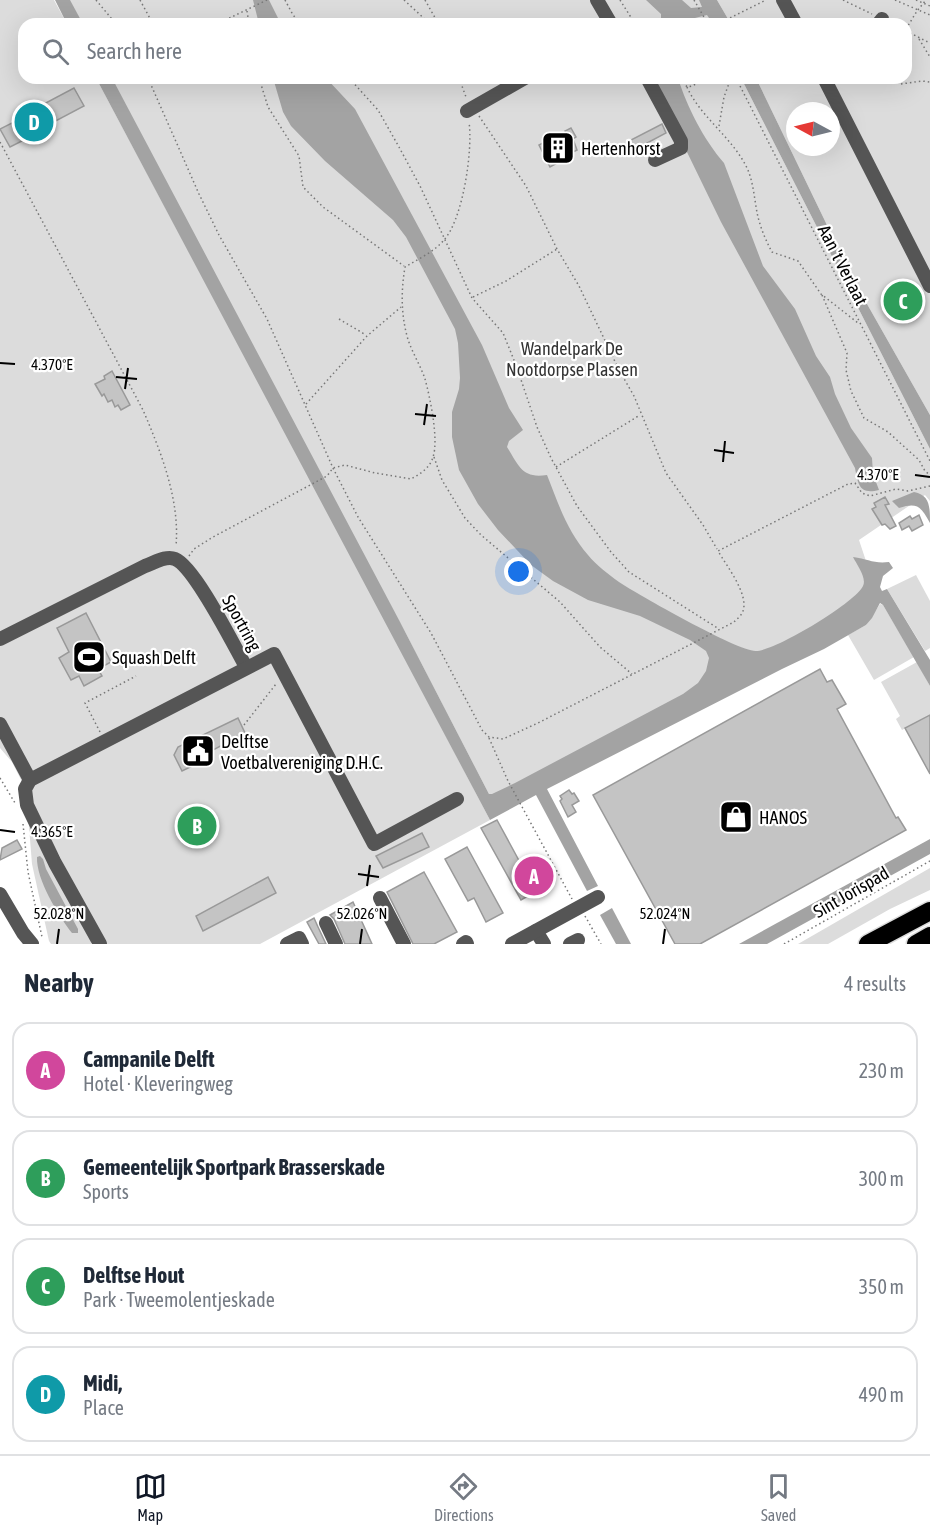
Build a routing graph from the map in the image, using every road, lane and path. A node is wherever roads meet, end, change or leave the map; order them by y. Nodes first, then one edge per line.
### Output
1 (96, 0) edge
2 (140, 0) edge
3 (267, 0) edge
4 (285, 0) edge
5 (404, 0) edge
6 (425, 0) edge
7 (597, 0) edge
8 (620, 0) edge
9 (695, 0) edge
10 (766, 0) edge
11 (783, 0) edge
12 (843, 0) edge
13 (895, 0) edge
14 (916, 0) edge
15 (927, 0) edge
16 (923, 4) junction
17 (930, 6) edge
18 (247, 10) junction
19 (917, 11) junction
20 (930, 15) edge
21 (111, 18) edge
22 (150, 18) edge
23 (230, 18) edge
24 (248, 18) edge
25 (296, 18) edge
26 (424, 18) edge
27 (435, 18) edge
28 (608, 18) edge
29 (631, 18) edge
30 (705, 18) edge
31 (729, 18) edge
32 (793, 18) edge
33 (873, 18) edge
34 (912, 20) edge
35 (912, 34) edge
36 (919, 38) junction
37 (930, 43) edge
38 (930, 57) edge
39 (912, 82) edge
40 (930, 82) edge
41 (151, 84) edge
42 (261, 84) edge
43 (354, 84) edge
44 (461, 84) edge
45 (514, 84) edge
46 (650, 84) edge
47 (685, 84) edge
48 (696, 84) edge
49 (729, 84) edge
50 (739, 84) edge
51 (827, 84) edge
52 (687, 87) junction
53 (470, 109) junction
54 (719, 128) junction
55 (0, 142) edge
56 (656, 160) dead end
57 (446, 239) junction
58 (557, 249) junction
59 (405, 267) junction
60 (930, 286) edge
61 (821, 294) junction
62 (472, 298) junction
63 (402, 307) junction
64 (339, 319) dead end
65 (859, 324) junction
66 (367, 336) junction
67 (306, 404) junction
68 (641, 414) junction
69 (434, 456) junction
70 (930, 461) edge
71 (556, 467) junction
72 (333, 468) junction
73 (930, 475) edge
74 (930, 486) edge
75 (718, 550) junction
76 (178, 561) junction
77 (720, 629) junction
78 (0, 639) edge
79 (246, 667) junction
80 (284, 674) junction
81 (632, 674) junction
82 (136, 676) dead end
83 (0, 724) edge
84 (244, 725) dead end
85 (489, 737) junction
86 (105, 741) junction
87 (0, 778) edge
88 (28, 783) junction
89 (457, 799) dead end
90 (20, 810) dead end
91 (22, 817) dead end
92 (930, 861) edge
93 (0, 894) edge
94 (598, 897) dead end
95 (380, 898) dead end
96 (578, 908) junction
97 (930, 911) edge
98 (326, 923) dead end
99 (930, 936) edge
100 (25, 938) edge
101 (525, 939) edge
102 (96, 941) edge
103 (38, 942) edge
104 (287, 944) edge
105 (302, 944) edge
106 (336, 944) edge
107 (404, 944) edge
108 (544, 944) edge
109 (601, 944) edge
110 (784, 944) edge
111 (868, 944) edge
112 (916, 944) edge

1 - 21 path
2 - 22 path
3 - 18 path
4 - 25 path
5 - 26 path
6 - 27 path
7 - 28 street
8 - 29 path
9 - 30 path
10 - 31 path
11 - 32 street
12 - 33 path
13 - 19 path
14 - 16 path
15 - 16 path
16 - 17 path
16 - 19 path
18 - 23 path
18 - 24 path
19 - 20 path
19 - 34 path
35 - 36 path
36 - 37 path
36 - 38 path
39 - 40 path
41 - 67 path
42 - 59 path
43 - 57 path
44 - 53 path
45 - 53 street
46 - 56 street
47 - 52 path
48 - 52 path
49 - 54 path
50 - 65 path, Aan 't Verlaat
51 - 60 street
52 - 54 path
53 - 57 path
53 - 58 path
54 - 61 path
55 - 76 path
57 - 59 path
57 - 62 path
58 - 62 path
58 - 68 path
59 - 63 path
61 - 65 path
61 - 73 path
62 - 71 path
63 - 66 path
63 - 69 path
64 - 66 path
65 - 70 path, Aan 't Verlaat
66 - 67 path
67 - 72 path
68 - 71 path
68 - 75 path
69 - 72 path
69 - 81 path
71 - 77 path
72 - 76 path
72 - 85 path
74 - 75 path
75 - 77 path
76 - 78 street
76 - 79 street, Sportring
77 - 81 path
79 - 80 street
79 - 86 street, Sportring
80 - 84 path
80 - 89 street
81 - 85 path
82 - 86 path
83 - 88 street
85 - 96 path
86 - 88 street, Sportring
87 - 90 path
88 - 102 street
91 - 103 path
92 - 110 path, Sint Jorispad
93 - 100 street
94 - 96 street
95 - 107 street
96 - 101 street
96 - 109 path
97 - 111 highway
98 - 106 street
99 - 112 highway
100 - 103 street
101 - 108 street
104 - 105 street

